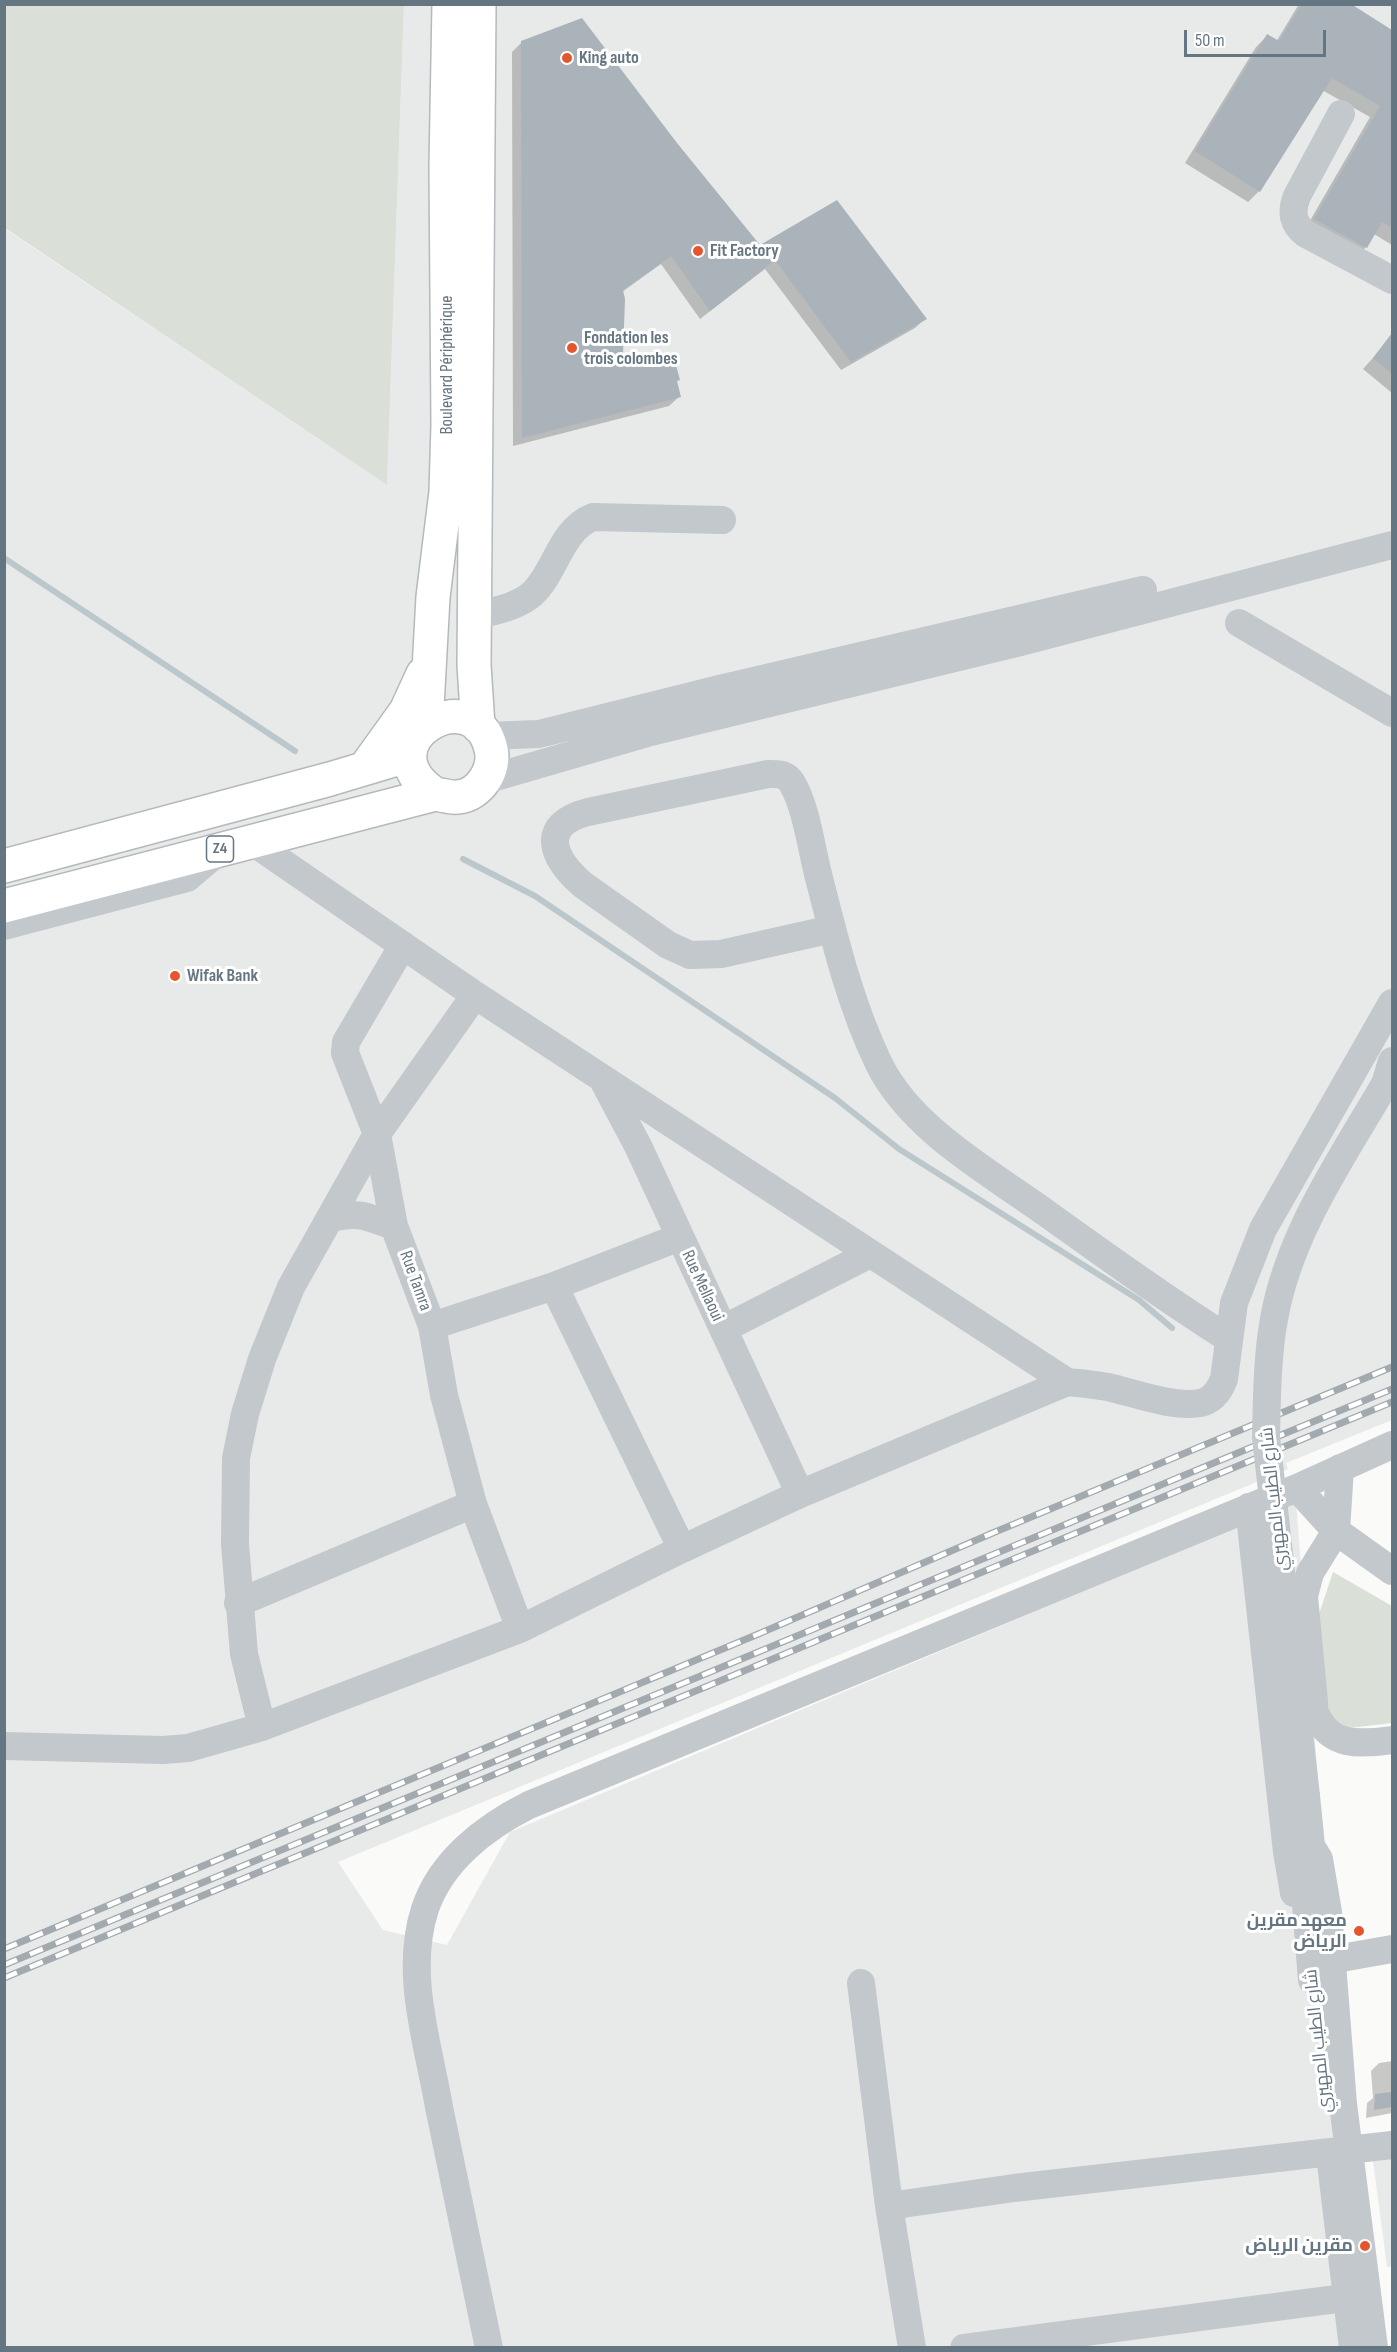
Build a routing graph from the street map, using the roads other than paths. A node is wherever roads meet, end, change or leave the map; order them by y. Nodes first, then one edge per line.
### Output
1 (449, 4) edge
2 (479, 4) edge
3 (1341, 114) dead end
4 (1392, 280) edge
5 (722, 520) dead end
6 (1392, 528) edge
7 (1392, 545) edge
8 (475, 616) junction
9 (1239, 623) dead end
10 (430, 655) junction
11 (1392, 713) edge
12 (426, 725) junction
13 (482, 731) junction
14 (410, 755) junction
15 (365, 768) junction
16 (330, 779) junction
17 (485, 780) junction
18 (435, 794) junction
19 (237, 845) junction
20 (4, 851) edge
21 (4, 866) edge
22 (4, 906) edge
23 (4, 926) edge
24 (832, 929) junction
25 (403, 945) junction
26 (475, 995) junction
27 (1392, 1003) edge
28 (1389, 1073) edge
29 (602, 1078) junction
30 (673, 1124) junction
31 (377, 1134) junction
32 (638, 1146) junction
33 (330, 1218) junction
34 (394, 1226) junction
35 (680, 1237) junction
36 (870, 1254) junction
37 (554, 1286) junction
38 (432, 1326) junction
39 (723, 1329) junction
40 (1229, 1339) junction
41 (1067, 1382) junction
42 (1392, 1445) edge
43 (1340, 1468) junction
44 (1297, 1488) junction
45 (800, 1494) junction
46 (473, 1504) junction
47 (1249, 1508) junction
48 (1336, 1530) junction
49 (682, 1549) junction
50 (1392, 1571) edge
51 (238, 1603) junction
52 (520, 1629) junction
53 (262, 1727) junction
54 (1392, 1740) edge
55 (4, 1746) edge
56 (1392, 1949) edge
57 (1321, 1963) junction
58 (861, 1983) dead end
59 (1392, 2145) edge
60 (1340, 2149) junction
61 (889, 2206) junction
62 (1357, 2296) junction
63 (489, 2348) edge
64 (912, 2348) edge
65 (964, 2348) edge
66 (1353, 2348) edge
67 (1374, 2348) edge

1 - 10 highway, Boulevard Périphérique
2 - 8 highway, Boulevard Périphérique
3 - 4 street
5 - 8 street
6 - 13 street
7 - 17 street
8 - 13 highway, Boulevard Périphérique
9 - 11 street
10 - 12 highway, Boulevard Périphérique
10 - 15 highway
12 - 13 highway
12 - 14 highway
13 - 17 highway
14 - 15 highway, Z4
14 - 18 highway
15 - 16 highway, Z4
16 - 20 street
16 - 21 highway, Z4
17 - 18 highway
18 - 19 highway, Z4
19 - 22 highway, Z4
19 - 23 street
19 - 25 street
24 - 24 street
24 - 40 street
25 - 26 street
25 - 31 street, Rue Tamra
26 - 29 street
26 - 31 street
27 - 40 street
28 - 57 street, شارع الطيب المهيري, bridge
29 - 30 street
29 - 32 street, Rue Mellaoui
30 - 32 street
30 - 36 street
31 - 33 street
31 - 34 street, Rue Tamra
32 - 35 street, Rue Mellaoui
33 - 34 street
33 - 51 street
34 - 38 street, Rue Tamra
35 - 37 street
35 - 39 street, Rue Mellaoui
36 - 39 street
36 - 41 street
37 - 38 street
37 - 49 street
38 - 46 street, Rue Tamra
39 - 45 street, Rue Mellaoui
40 - 41 street
41 - 45 street
42 - 43 street
43 - 44 street
43 - 48 street
44 - 47 street
44 - 48 street
45 - 49 street
46 - 51 street
46 - 52 street, Rue Tamra
47 - 57 street
47 - 63 street
48 - 50 street
48 - 54 street
49 - 52 street
51 - 53 street
52 - 53 street
53 - 55 street
56 - 57 street
57 - 60 street, شارع الطيب المهيري
58 - 61 street
59 - 60 street
60 - 61 street
60 - 62 street, شارع الطيب المهيري
61 - 64 street
62 - 65 street
62 - 66 street, شارع الطيب المهيري
62 - 67 street, شارع الطيب المهيري

